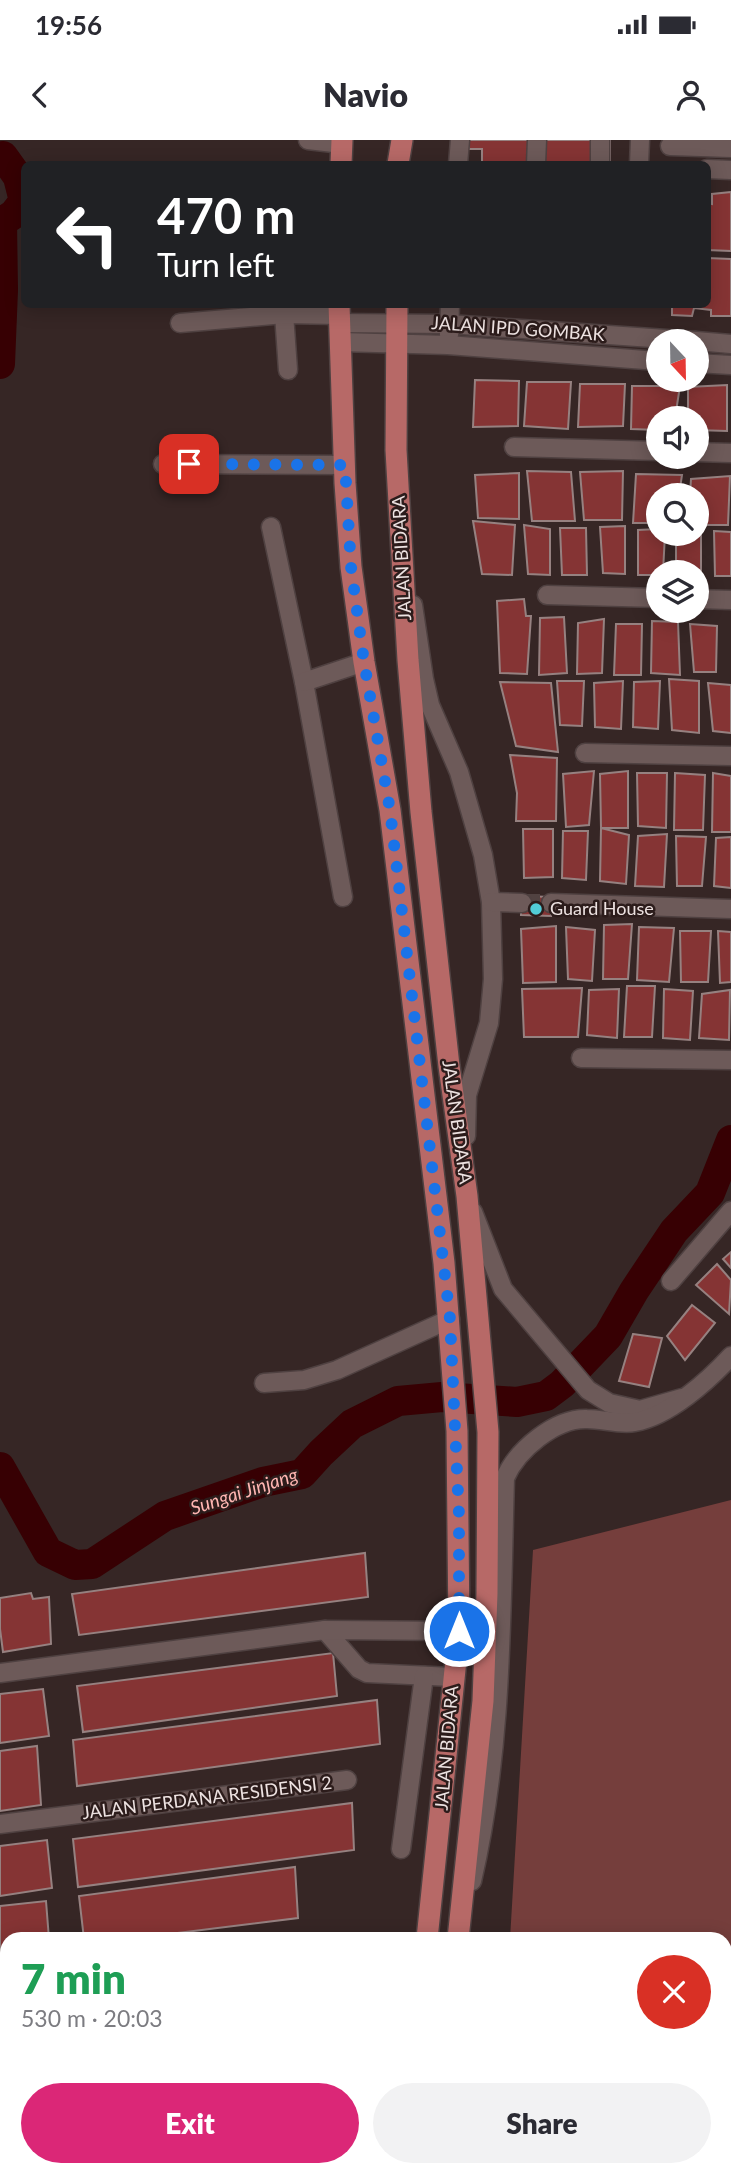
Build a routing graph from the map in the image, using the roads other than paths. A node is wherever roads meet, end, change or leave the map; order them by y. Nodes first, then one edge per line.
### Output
1 (308, 140) edge
2 (403, 140) edge
3 (460, 140) edge
4 (537, 140) edge
5 (600, 140) edge
6 (640, 140) edge
7 (731, 148) edge
8 (670, 150) edge
9 (342, 154) edge
10 (400, 161) edge
11 (458, 161) edge
12 (536, 161) edge
13 (600, 161) edge
14 (639, 161) edge
15 (711, 169) edge
16 (731, 170) edge
17 (450, 308) edge
18 (284, 314) junction
19 (340, 321) edge
20 (180, 323) dead end
21 (396, 323) edge
22 (449, 324) junction
23 (646, 338) edge
24 (709, 342) edge
25 (731, 344) edge
26 (448, 345) junction
27 (646, 359) edge
28 (709, 364) edge
29 (731, 365) edge
30 (288, 370) dead end
31 (514, 447) dead end
32 (646, 451) edge
33 (709, 453) edge
34 (731, 453) edge
35 (163, 464) dead end
36 (345, 465) junction
37 (400, 511) junction
38 (271, 527) dead end
39 (547, 595) dead end
40 (646, 598) edge
41 (709, 599) edge
42 (731, 600) edge
43 (364, 662) junction
44 (304, 682) junction
45 (585, 753) dead end
46 (731, 756) edge
47 (343, 897) dead end
48 (491, 902) junction
49 (522, 902) tunnel mouth
50 (551, 903) tunnel mouth
51 (731, 909) edge
52 (580, 1058) dead end
53 (731, 1060) edge
54 (467, 1196) junction
55 (731, 1211) edge
56 (671, 1281) dead end
57 (450, 1319) junction
58 (731, 1356) edge
59 (264, 1383) dead end
60 (682, 1398) junction
61 (489, 1472) junction
62 (326, 1630) junction
63 (459, 1631) junction
64 (0, 1673) edge
65 (424, 1676) junction
66 (453, 1677) junction
67 (347, 1780) dead end
68 (0, 1824) edge
69 (401, 1849) dead end
70 (428, 1932) edge
71 (459, 1932) edge
72 (460, 1932) edge

1 - 9 street
2 - 10 main road
3 - 11 street
4 - 12 street
5 - 13 street
6 - 14 street
7 - 8 street
15 - 16 street
17 - 22 street
18 - 19 street, JALAN IPD GOMBAK
18 - 20 street, JALAN IPD GOMBAK
18 - 30 street
19 - 21 street, JALAN IPD GOMBAK
19 - 36 main road, JALAN BIDARA
21 - 22 street, JALAN IPD GOMBAK
21 - 26 street, JALAN IPD GOMBAK
21 - 37 main road, JALAN BIDARA
22 - 23 street, JALAN IPD GOMBAK
22 - 26 street
24 - 25 street, JALAN IPD GOMBAK
26 - 27 street, JALAN IPD GOMBAK
28 - 29 street
31 - 32 street
33 - 34 street
35 - 36 street
36 - 43 main road, JALAN BIDARA
37 - 48 street
37 - 54 main road, JALAN BIDARA
38 - 44 street
39 - 40 street
41 - 42 street
43 - 44 street
43 - 57 main road, JALAN BIDARA
44 - 47 street
45 - 46 street
48 - 49 street
48 - 54 street
50 - 51 street
52 - 53 street
54 - 60 street
54 - 61 main road, JALAN BIDARA
55 - 56 street
57 - 59 street
57 - 63 main road, JALAN BIDARA
58 - 60 street
60 - 72 street
61 - 66 main road
61 - 71 main road, JALAN BIDARA
62 - 63 street
62 - 64 street
62 - 65 street
63 - 66 main road, JALAN BIDARA
65 - 66 street
65 - 69 street
66 - 70 main road, JALAN BIDARA
67 - 68 street, JALAN PERDANA RESIDENSI 2

